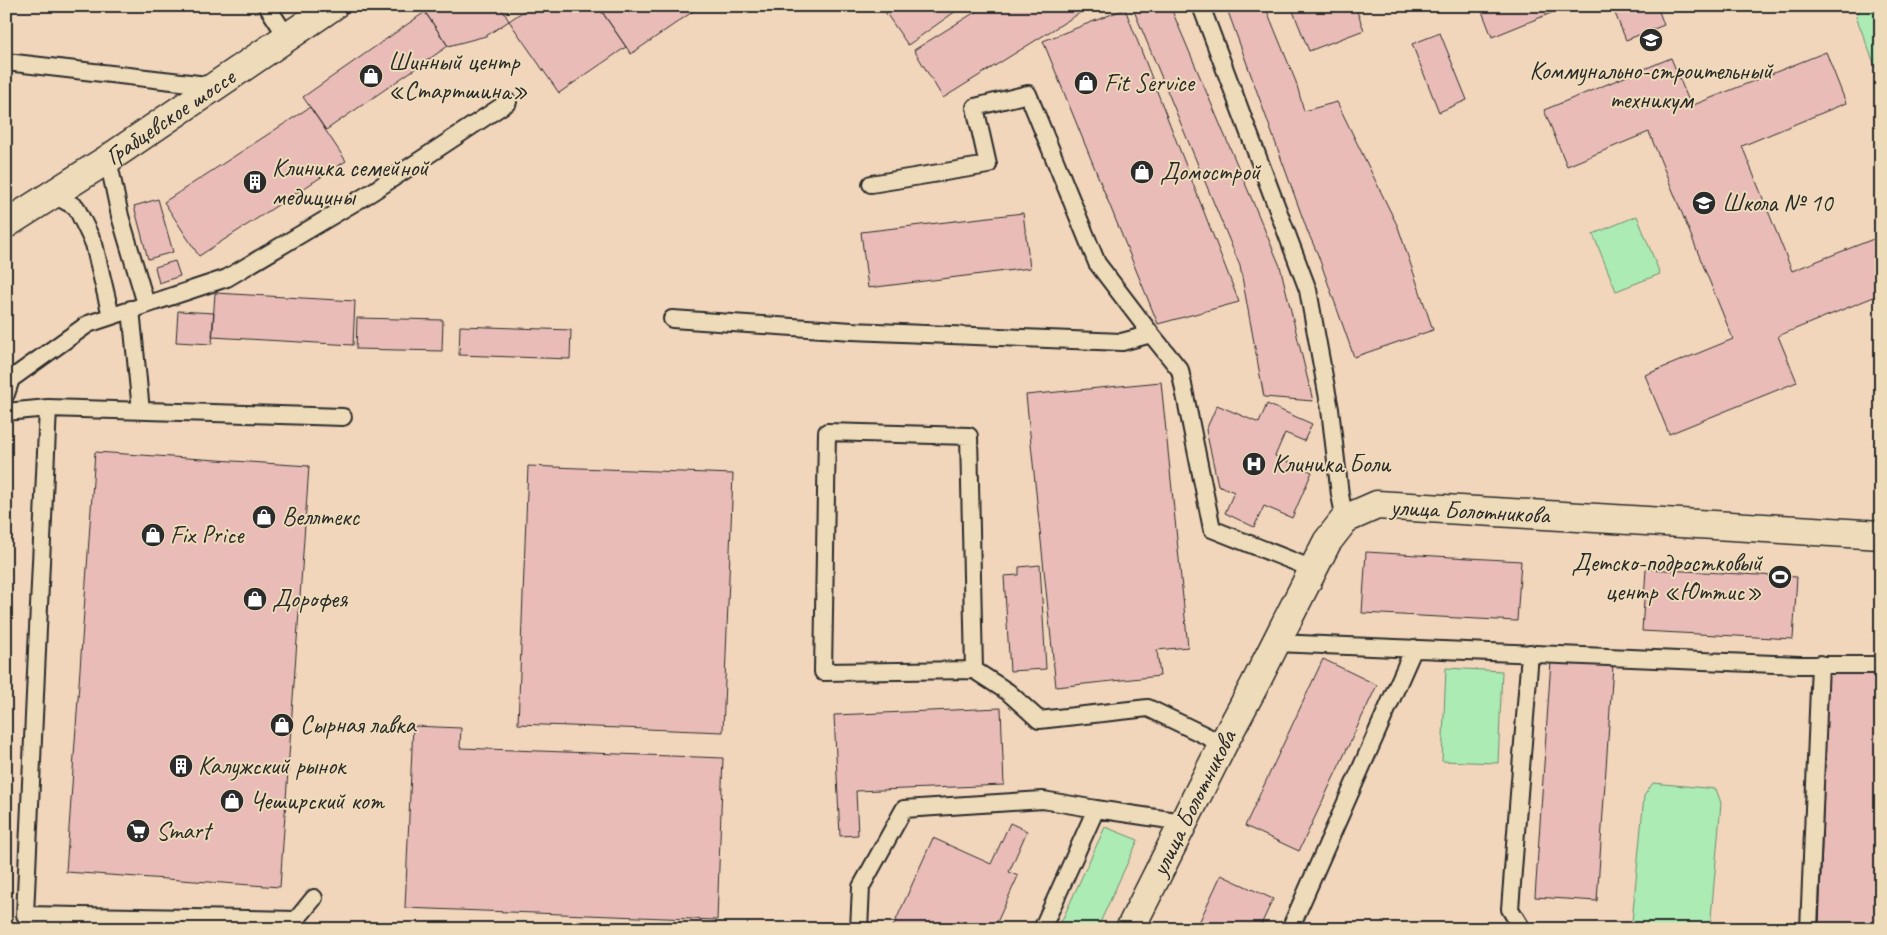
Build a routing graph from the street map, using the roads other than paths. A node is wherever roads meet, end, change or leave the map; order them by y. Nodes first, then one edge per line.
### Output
1 (266, 6) edge
2 (333, 6) edge
3 (1201, 6) edge
4 (287, 36) junction
5 (9, 64) edge
6 (218, 86) junction
7 (508, 102) dead end
8 (108, 159) junction
9 (871, 184) dead end
10 (52, 194) junction
11 (6, 224) edge
12 (146, 304) junction
13 (131, 309) junction
14 (111, 316) junction
15 (672, 319) dead end
16 (1151, 334) junction
17 (6, 394) edge
18 (48, 408) junction
19 (142, 411) junction
20 (6, 412) edge
21 (343, 417) dead end
22 (1345, 519) junction
23 (1881, 535) edge
24 (1313, 570) junction
25 (1276, 643) junction
26 (1414, 648) junction
27 (1530, 653) junction
28 (1820, 664) junction
29 (1881, 665) edge
30 (974, 670) junction
31 (1223, 744) junction
32 (1096, 809) junction
33 (1184, 822) junction
34 (314, 898) dead end
35 (859, 929) edge
36 (1042, 929) edge
37 (1130, 929) edge
38 (1290, 929) edge
39 (1522, 929) edge
40 (1809, 929) edge

1 - 4 lane
2 - 4 street, Грабцевское шоссе
3 - 22 lane
4 - 6 street, Грабцевское шоссе
5 - 6 lane
6 - 8 street, Грабцевское шоссе
7 - 12 lane
8 - 10 street, Грабцевское шоссе
8 - 12 lane
9 - 16 lane
10 - 11 street, Грабцевское шоссе
10 - 14 lane
12 - 13 lane
13 - 14 lane
13 - 19 lane
14 - 17 lane
15 - 16 lane
16 - 24 lane
18 - 19 lane
18 - 20 lane
18 - 34 lane
19 - 21 lane
22 - 23 street, улица Болотникова
22 - 24 street, улица Болотникова
24 - 25 street, улица Болотникова
25 - 26 lane
25 - 31 street, улица Болотникова
26 - 27 lane
26 - 38 lane
27 - 28 lane
27 - 39 lane
28 - 29 lane
28 - 40 lane
30 - 30 lane
30 - 31 lane
31 - 33 street, улица Болотникова
32 - 33 lane
32 - 35 lane
32 - 36 lane
33 - 37 street, улица Болотникова

